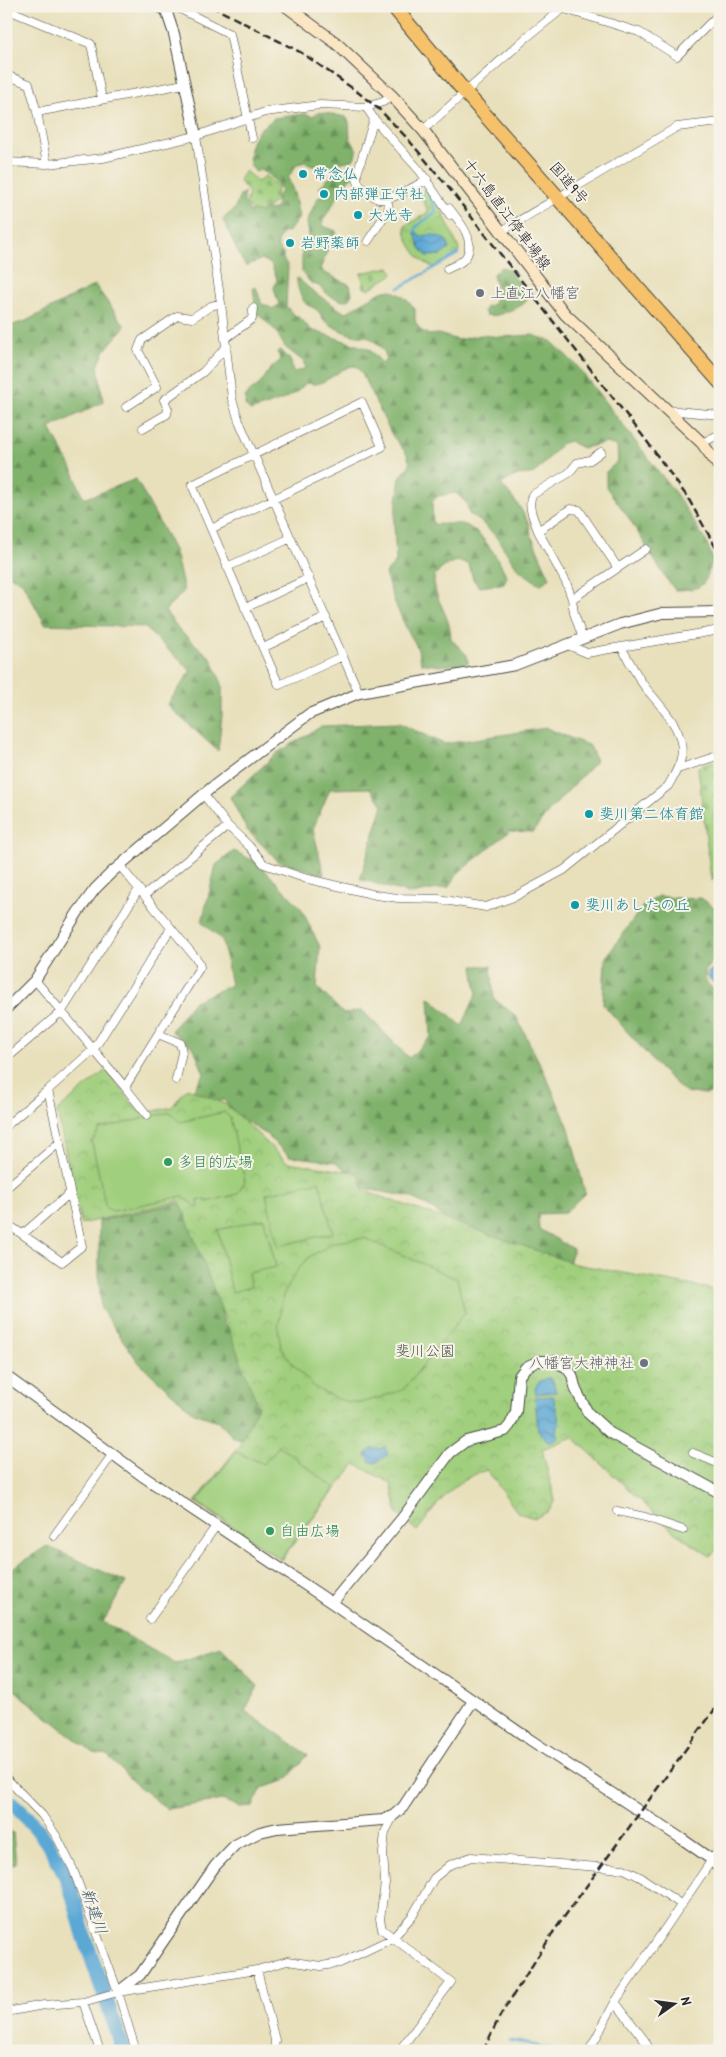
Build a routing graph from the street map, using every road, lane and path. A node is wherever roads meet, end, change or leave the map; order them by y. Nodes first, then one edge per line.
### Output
1 (286, 6) edge
2 (393, 6) edge
3 (555, 6) edge
4 (565, 7) edge
5 (161, 8) edge
6 (6, 10) edge
7 (720, 13) edge
8 (6, 75) edge
9 (184, 84) junction
10 (466, 92) junction
11 (392, 96) junction
12 (102, 99) junction
13 (366, 107) junction
14 (37, 112) junction
15 (248, 116) junction
16 (374, 118) junction
17 (720, 122) edge
18 (423, 130) junction
19 (196, 136) junction
20 (252, 138) dead end
21 (6, 162) edge
22 (47, 164) junction
23 (426, 179) junction
24 (438, 195) junction
25 (559, 197) junction
26 (387, 198) junction
27 (450, 215) dead end
28 (500, 232) junction
29 (368, 242) dead end
30 (448, 269) dead end
31 (221, 303) junction
32 (253, 308) dead end
33 (229, 338) junction
34 (720, 382) edge
35 (157, 387) junction
36 (164, 400) junction
37 (126, 407) dead end
38 (667, 410) junction
39 (720, 415) edge
40 (143, 428) dead end
41 (720, 434) edge
42 (702, 443) junction
43 (601, 452) dead end
44 (254, 454) junction
45 (720, 468) edge
46 (274, 498) junction
47 (210, 529) junction
48 (538, 531) junction
49 (292, 538) junction
50 (646, 549) dead end
51 (227, 566) junction
52 (618, 568) junction
53 (309, 578) junction
54 (572, 599) junction
55 (245, 608) junction
56 (720, 612) edge
57 (326, 617) junction
58 (720, 630) edge
59 (583, 639) junction
60 (568, 645) junction
61 (621, 647) junction
62 (263, 648) junction
63 (343, 656) junction
64 (360, 692) junction
65 (720, 756) edge
66 (678, 769) junction
67 (203, 794) junction
68 (228, 826) junction
69 (120, 866) junction
70 (142, 892) junction
71 (171, 928) junction
72 (35, 980) junction
73 (6, 1009) edge
74 (62, 1011) junction
75 (158, 1034) junction
76 (94, 1049) junction
77 (6, 1059) edge
78 (176, 1080) dead end
79 (125, 1088) junction
80 (48, 1090) junction
81 (147, 1115) dead end
82 (6, 1126) edge
83 (60, 1142) junction
84 (6, 1188) edge
85 (70, 1192) junction
86 (6, 1223) edge
87 (23, 1234) junction
88 (6, 1376) edge
89 (694, 1453) dead end
90 (112, 1455) junction
91 (720, 1464) edge
92 (720, 1493) edge
93 (617, 1511) dead end
94 (216, 1526) junction
95 (683, 1530) dead end
96 (54, 1536) dead end
97 (332, 1603) junction
98 (150, 1619) dead end
99 (473, 1701) junction
100 (6, 1778) edge
101 (394, 1815) junction
102 (720, 1848) edge
103 (712, 1860) junction
104 (720, 1870) edge
105 (682, 1905) junction
106 (393, 1938) junction
107 (257, 1970) junction
108 (116, 1992) junction
109 (84, 2002) junction
110 (615, 2002) junction
111 (6, 2012) edge
112 (100, 2051) edge
113 (136, 2051) edge
114 (274, 2051) edge
115 (398, 2051) edge
116 (589, 2051) edge
117 (650, 2051) edge

1 - 11 main road, 十六島直江停車場線
2 - 10 highway, 国道9号
3 - 4 street
4 - 7 street
4 - 10 street
5 - 9 street
5 - 15 street
6 - 12 street
8 - 14 street
9 - 12 street
9 - 19 street
10 - 18 street
10 - 25 highway, 国道9号
11 - 13 street
11 - 18 main road, 十六島直江停車場線
12 - 14 street
13 - 15 street
13 - 16 street
14 - 22 street
15 - 19 street
15 - 20 street
16 - 23 street
16 - 26 street
17 - 25 street
18 - 28 main road, 十六島直江停車場線
19 - 22 street
19 - 31 street
21 - 22 street
23 - 24 street
23 - 26 street
24 - 27 street
24 - 30 street
25 - 28 street
25 - 34 highway, 国道9号
26 - 29 street
28 - 38 main road, 十六島直江停車場線
31 - 33 street
31 - 35 street
32 - 33 street
33 - 36 street
33 - 44 street
35 - 36 street
35 - 37 street
36 - 40 street
38 - 39 street
38 - 42 main road, 十六島直江停車場線
41 - 42 street
42 - 45 main road, 十六島直江停車場線
43 - 48 street
44 - 46 street
44 - 46 street
44 - 47 street
46 - 47 street
46 - 49 street
47 - 51 street
48 - 52 street
48 - 54 street
49 - 51 street
49 - 53 street
50 - 52 street
51 - 55 street
52 - 54 street
53 - 55 street
53 - 57 street
54 - 59 street
55 - 62 street
56 - 59 street
57 - 62 street
57 - 63 street
58 - 61 street
59 - 60 street
60 - 61 street
60 - 64 street
61 - 66 street
62 - 63 street
63 - 64 street
64 - 67 street
65 - 66 street
66 - 68 street
67 - 68 street
67 - 69 street
68 - 70 street
69 - 70 street
69 - 72 street
70 - 71 street
70 - 74 street
71 - 75 street
71 - 76 street
72 - 73 street
72 - 74 street
74 - 76 street
74 - 77 street
75 - 78 street
75 - 79 street
76 - 79 street
76 - 80 street
79 - 81 street
80 - 82 street
80 - 83 street
83 - 84 street
83 - 85 street
85 - 87 street
85 - 87 street
86 - 87 street
88 - 90 street
89 - 91 street
90 - 94 street
90 - 96 street
92 - 97 street
93 - 95 street
94 - 97 street
94 - 98 street
97 - 99 street
99 - 101 street
99 - 103 street
100 - 108 street
101 - 106 street
101 - 108 street
102 - 103 street
103 - 104 street
103 - 105 street
105 - 106 street
105 - 110 street
106 - 107 street
106 - 115 street
107 - 108 street
107 - 114 street
108 - 109 street
108 - 113 street
109 - 111 street
109 - 112 street
110 - 116 street
110 - 117 street

